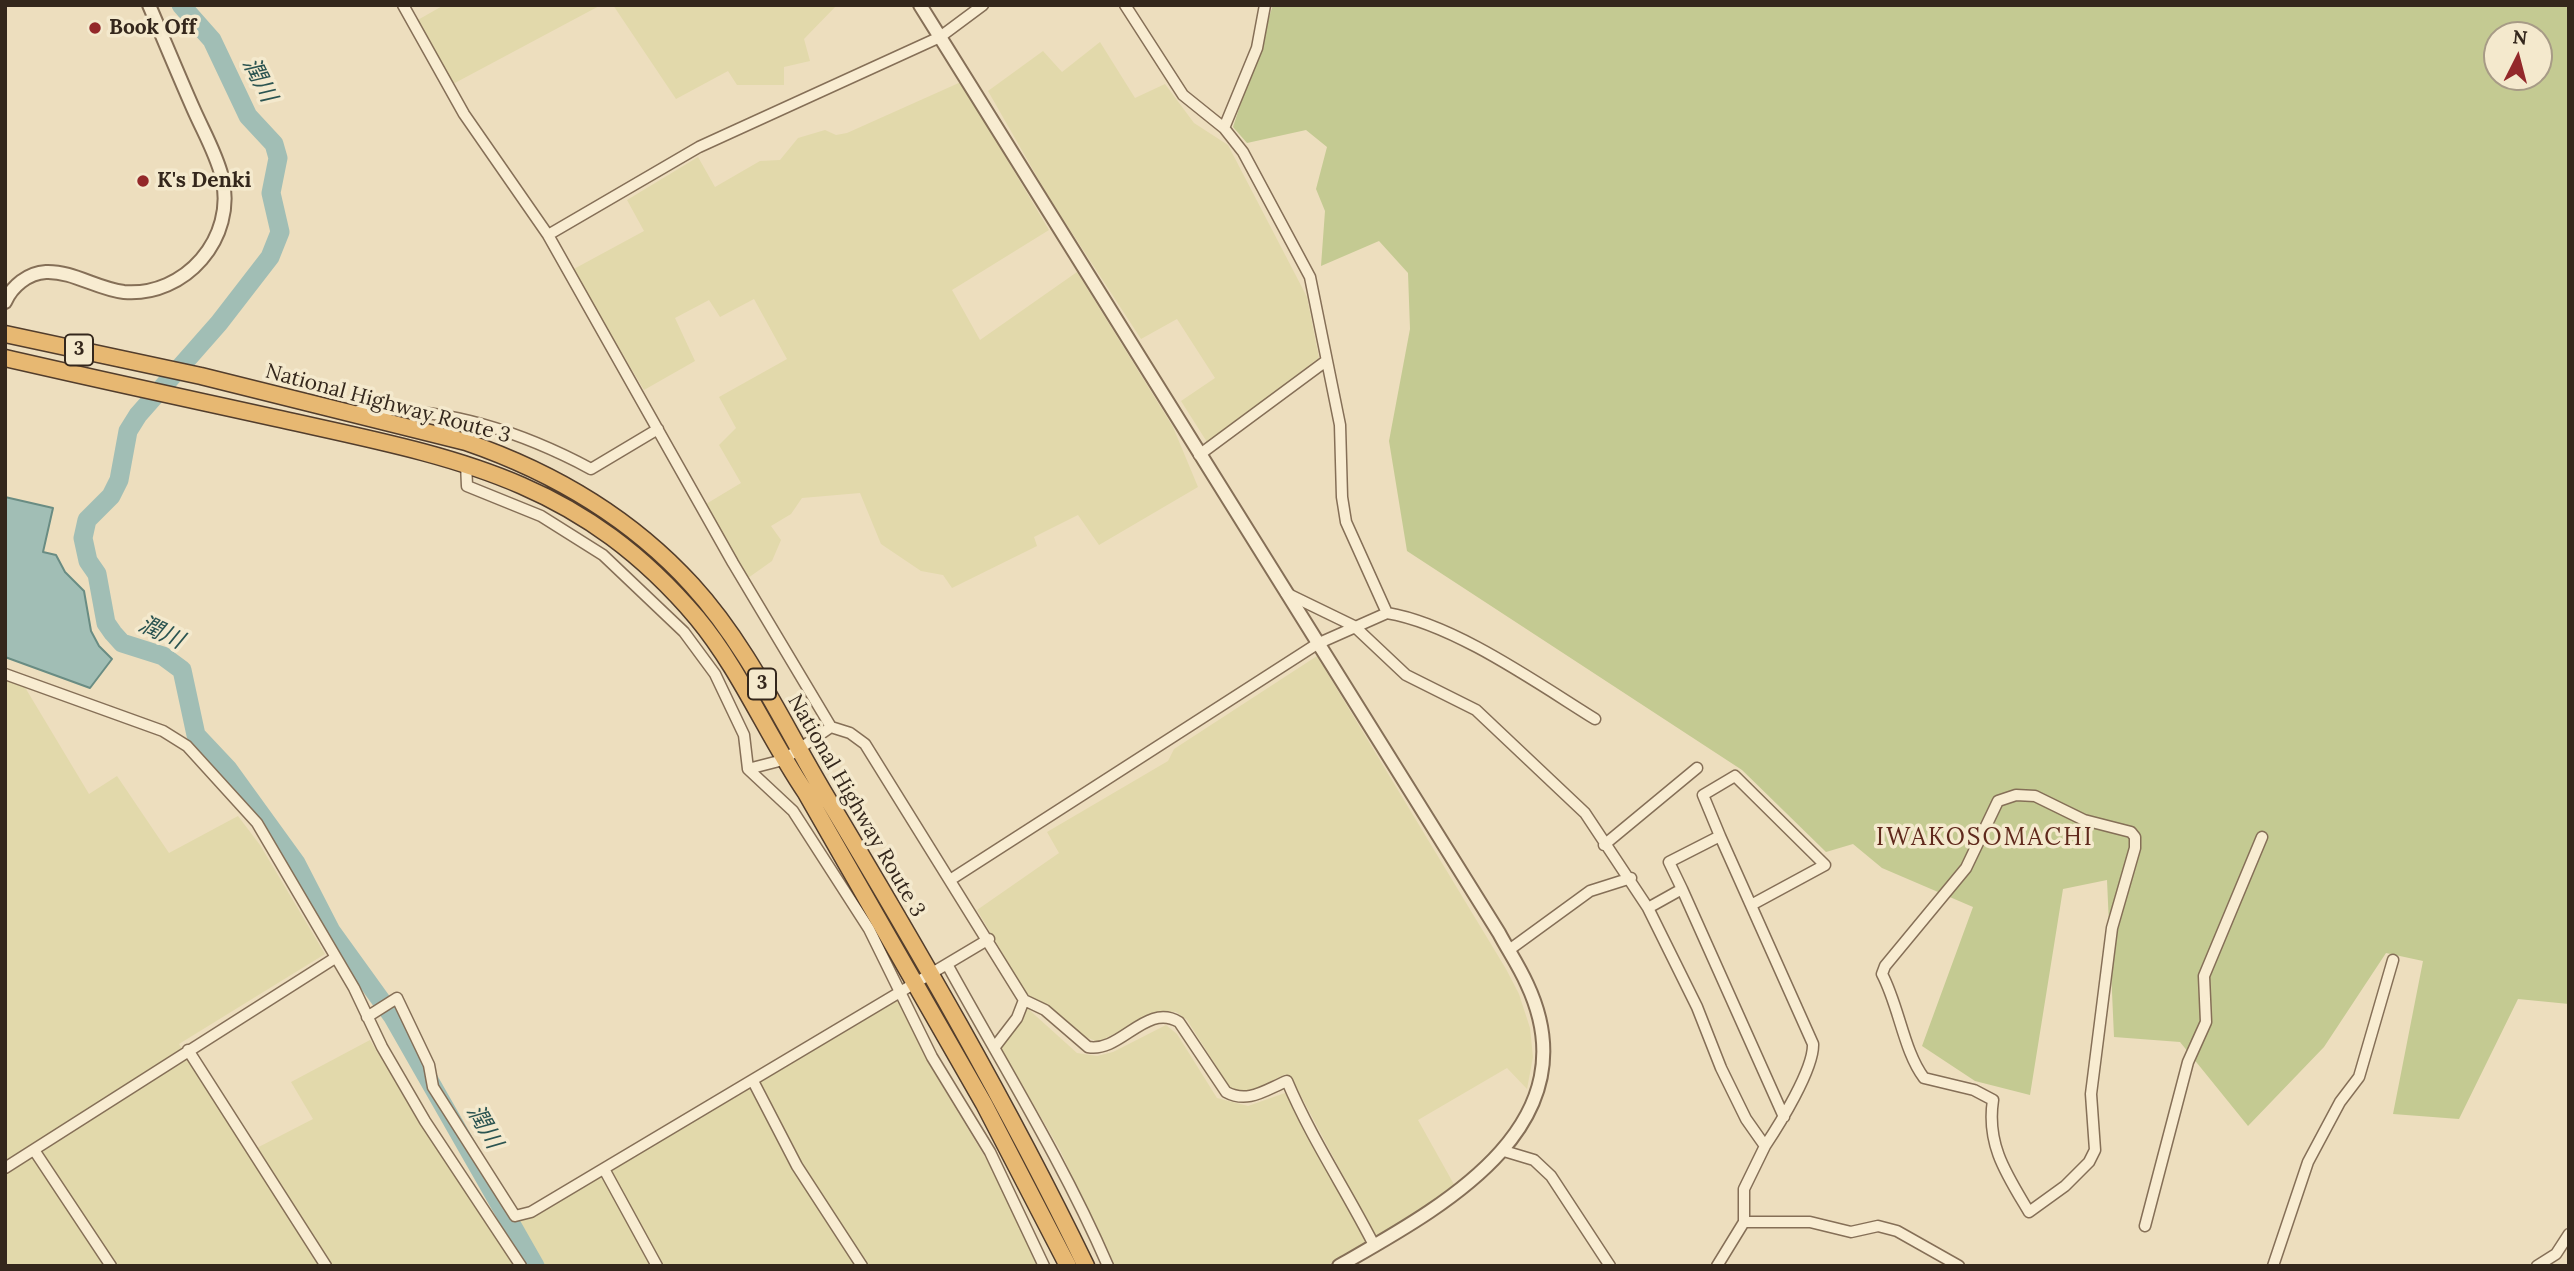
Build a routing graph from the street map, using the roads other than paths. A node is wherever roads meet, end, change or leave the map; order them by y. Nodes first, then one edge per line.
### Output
1 (149, 5) edge
2 (403, 5) edge
3 (920, 5) edge
4 (983, 5) edge
5 (1125, 5) edge
6 (1265, 5) edge
7 (940, 37) junction
8 (1224, 128) junction
9 (548, 235) junction
10 (5, 302) edge
11 (5, 334) edge
12 (5, 358) edge
13 (1326, 361) junction
14 (343, 412) junction
15 (658, 429) junction
16 (1199, 455) junction
17 (466, 463) junction
18 (1285, 592) junction
19 (1387, 613) junction
20 (1354, 626) junction
21 (1317, 644) junction
22 (5, 674) edge
23 (1595, 719) dead end
24 (831, 727) junction
25 (798, 749) junction
26 (783, 760) junction
27 (1697, 768) dead end
28 (748, 769) junction
29 (1720, 836) junction
30 (2262, 838) dead end
31 (1604, 845) junction
32 (1631, 878) junction
33 (950, 880) junction
34 (1682, 890) junction
35 (1753, 904) junction
36 (1648, 908) junction
37 (989, 939) junction
38 (1509, 950) junction
39 (335, 958) junction
40 (2393, 960) dead end
41 (948, 966) junction
42 (930, 977) junction
43 (909, 989) junction
44 (1024, 1000) junction
45 (370, 1015) junction
46 (994, 1048) junction
47 (188, 1050) junction
48 (753, 1081) junction
49 (1784, 1116) junction
50 (1765, 1146) junction
51 (34, 1150) junction
52 (1504, 1150) junction
53 (2095, 1150) joint
54 (5, 1168) edge
55 (604, 1169) junction
56 (1744, 1222) junction
57 (2145, 1226) dead end
58 (2569, 1234) edge
59 (1374, 1245) junction
60 (1355, 1262) edge
61 (111, 1266) edge
62 (326, 1266) edge
63 (521, 1266) edge
64 (657, 1266) edge
65 (862, 1266) edge
66 (1044, 1266) edge
67 (1068, 1266) edge
68 (1086, 1266) edge
69 (1108, 1266) edge
70 (1339, 1266) edge
71 (1611, 1266) edge
72 (1717, 1266) edge
73 (1959, 1266) edge
74 (2273, 1266) edge
75 (2538, 1266) edge

1 - 10 street
2 - 9 street
3 - 7 street
4 - 7 street
5 - 8 street
6 - 8 street
7 - 9 street
7 - 16 street
8 - 13 street
9 - 15 street
11 - 14 highway, National Highway Route 3 / 3
12 - 17 highway, National Highway Route 3 / 3
13 - 16 street
13 - 19 street
14 - 15 street
14 - 25 highway, National Highway Route 3 / 3
15 - 24 street
16 - 18 street
17 - 26 highway, National Highway Route 3 / 3
17 - 28 street
18 - 20 street
18 - 21 street
19 - 20 street
19 - 23 street
20 - 21 street
20 - 31 street
21 - 33 street
21 - 38 street
22 - 39 street
24 - 25 street
24 - 33 street
25 - 26 street
25 - 42 highway, National Highway Route 3 / 3
26 - 28 street
26 - 43 highway, National Highway Route 3 / 3
27 - 31 street
28 - 43 street
29 - 34 street
29 - 35 street
29 - 35 street
30 - 57 street
31 - 32 street
32 - 36 street
32 - 38 street
33 - 37 street
34 - 36 street
34 - 49 street
35 - 49 street
36 - 50 street
37 - 41 street
37 - 44 street
38 - 52 street
39 - 45 street
39 - 47 street
40 - 74 street
41 - 42 street
41 - 46 street
42 - 43 street
42 - 68 highway, National Highway Route 3 / 3
43 - 48 street
43 - 66 street
43 - 67 highway, National Highway Route 3 / 3
44 - 46 street
44 - 59 street
45 - 55 street
45 - 63 street
46 - 69 street
47 - 51 street
47 - 62 street
48 - 55 street
48 - 65 street
49 - 50 street
50 - 56 street
51 - 54 street
51 - 61 street
52 - 59 street
52 - 71 street
53 - 53 street
55 - 64 street
56 - 72 street
56 - 73 street
58 - 75 street
59 - 60 street
60 - 70 street

